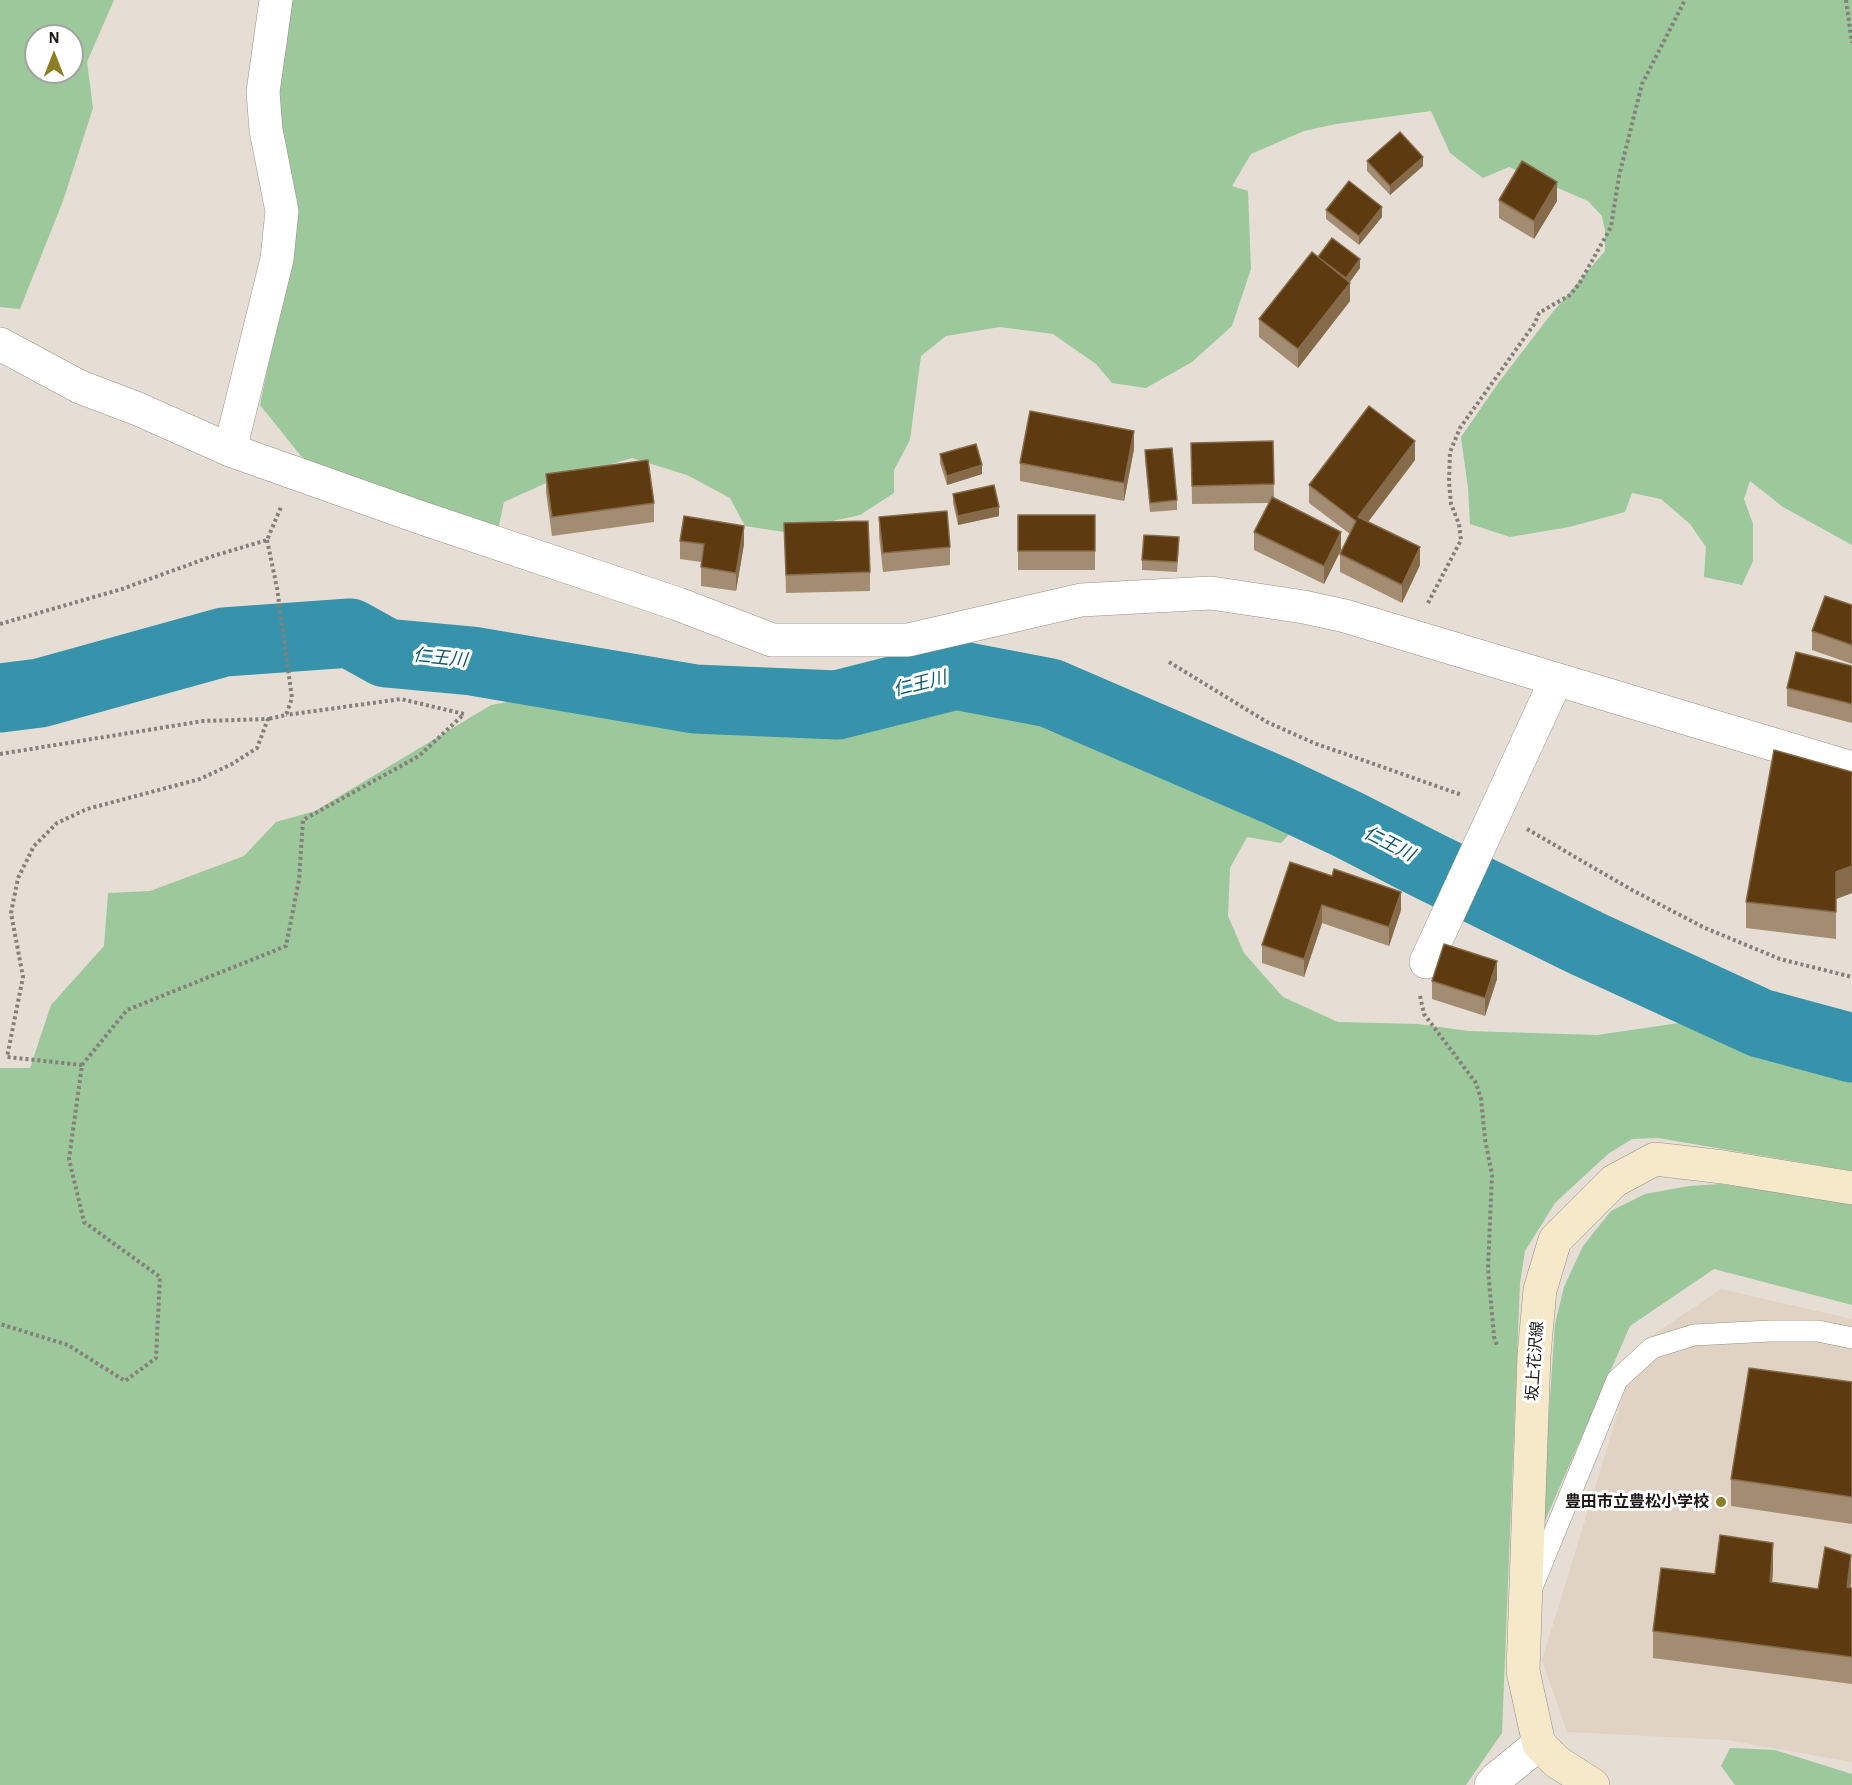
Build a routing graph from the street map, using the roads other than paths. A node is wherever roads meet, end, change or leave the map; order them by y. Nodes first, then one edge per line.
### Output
1 (276, 0) edge
2 (0, 344) edge
3 (230, 450) junction
4 (1556, 680) junction
5 (1852, 768) edge
6 (1426, 962) road end
7 (1852, 1188) edge
8 (1852, 1338) edge
9 (1525, 1605) junction
10 (1539, 1744) junction
11 (1491, 1785) edge
12 (1593, 1785) edge

1 - 3 street
2 - 3 street
3 - 4 street
4 - 5 street
4 - 6 street
7 - 9 main road, 坂上花沢線
8 - 9 lane
9 - 10 main road, 坂上花沢線
10 - 11 street
10 - 12 main road

